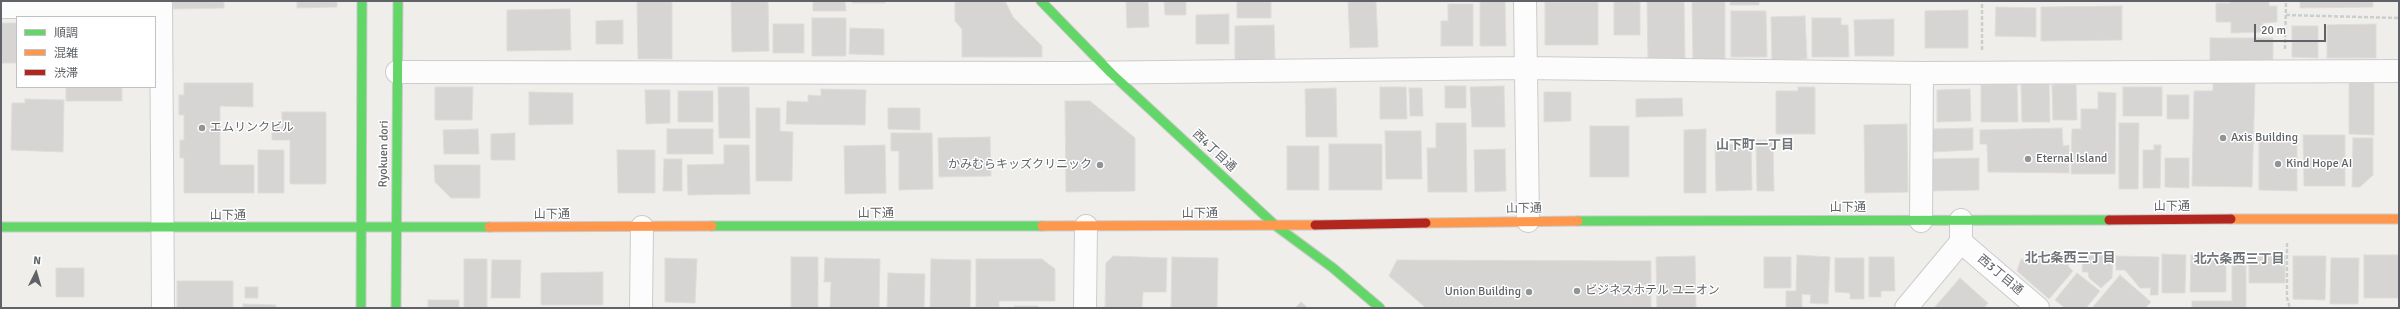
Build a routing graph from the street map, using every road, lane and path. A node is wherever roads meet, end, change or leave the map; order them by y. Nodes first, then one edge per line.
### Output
1 (362, 1) edge
2 (398, 1) edge
3 (1042, 1) edge
4 (1525, 1) edge
5 (1982, 1) edge
6 (2286, 1) edge
7 (161, 4) edge
8 (1, 7) edge
9 (2286, 15) junction
10 (2399, 18) edge
11 (1525, 68) junction
12 (2399, 71) edge
13 (397, 72) junction
14 (1922, 72) junction
15 (1982, 72) junction
16 (2284, 72) junction
17 (1111, 73) junction
18 (2399, 219) edge
19 (1961, 220) junction
20 (1528, 221) junction
21 (1921, 221) junction
22 (1086, 226) junction
23 (1276, 226) junction
24 (1, 227) edge
25 (642, 227) junction
26 (164, 228) junction
27 (360, 228) junction
28 (395, 228) junction
29 (2288, 238) dead end
30 (1961, 242) junction
31 (163, 308) edge
32 (361, 308) edge
33 (396, 308) edge
34 (641, 308) edge
35 (1085, 308) edge
36 (1380, 308) edge
37 (1906, 308) edge
38 (2038, 308) edge
39 (2290, 308) edge

1 - 27 street, Ryokuen dori
2 - 13 street, Ryokuen dori
3 - 17 street, 西4丁目通
4 - 11 street
5 - 15 path
6 - 9 path
7 - 8 street
7 - 26 street
9 - 10 path
9 - 16 path
11 - 14 street
11 - 17 street
11 - 20 street
12 - 16 street
13 - 17 street
13 - 28 street, Ryokuen dori
14 - 15 street
14 - 21 street
15 - 16 street
17 - 23 street, 西4丁目通
18 - 19 street, 山下通
19 - 21 street, 山下通
19 - 30 street
20 - 21 street, 山下通
20 - 23 street, 山下通
22 - 23 street, 山下通
22 - 25 street, 山下通
22 - 35 street
23 - 36 street, 西4丁目通
24 - 26 street, 山下通
25 - 28 street, 山下通
25 - 34 street
26 - 27 street, 山下通
26 - 31 street
27 - 28 street, 山下通
27 - 32 street, Ryokuen dori
28 - 33 street, Ryokuen dori
29 - 39 path
30 - 37 street
30 - 38 street, 西3丁目通

